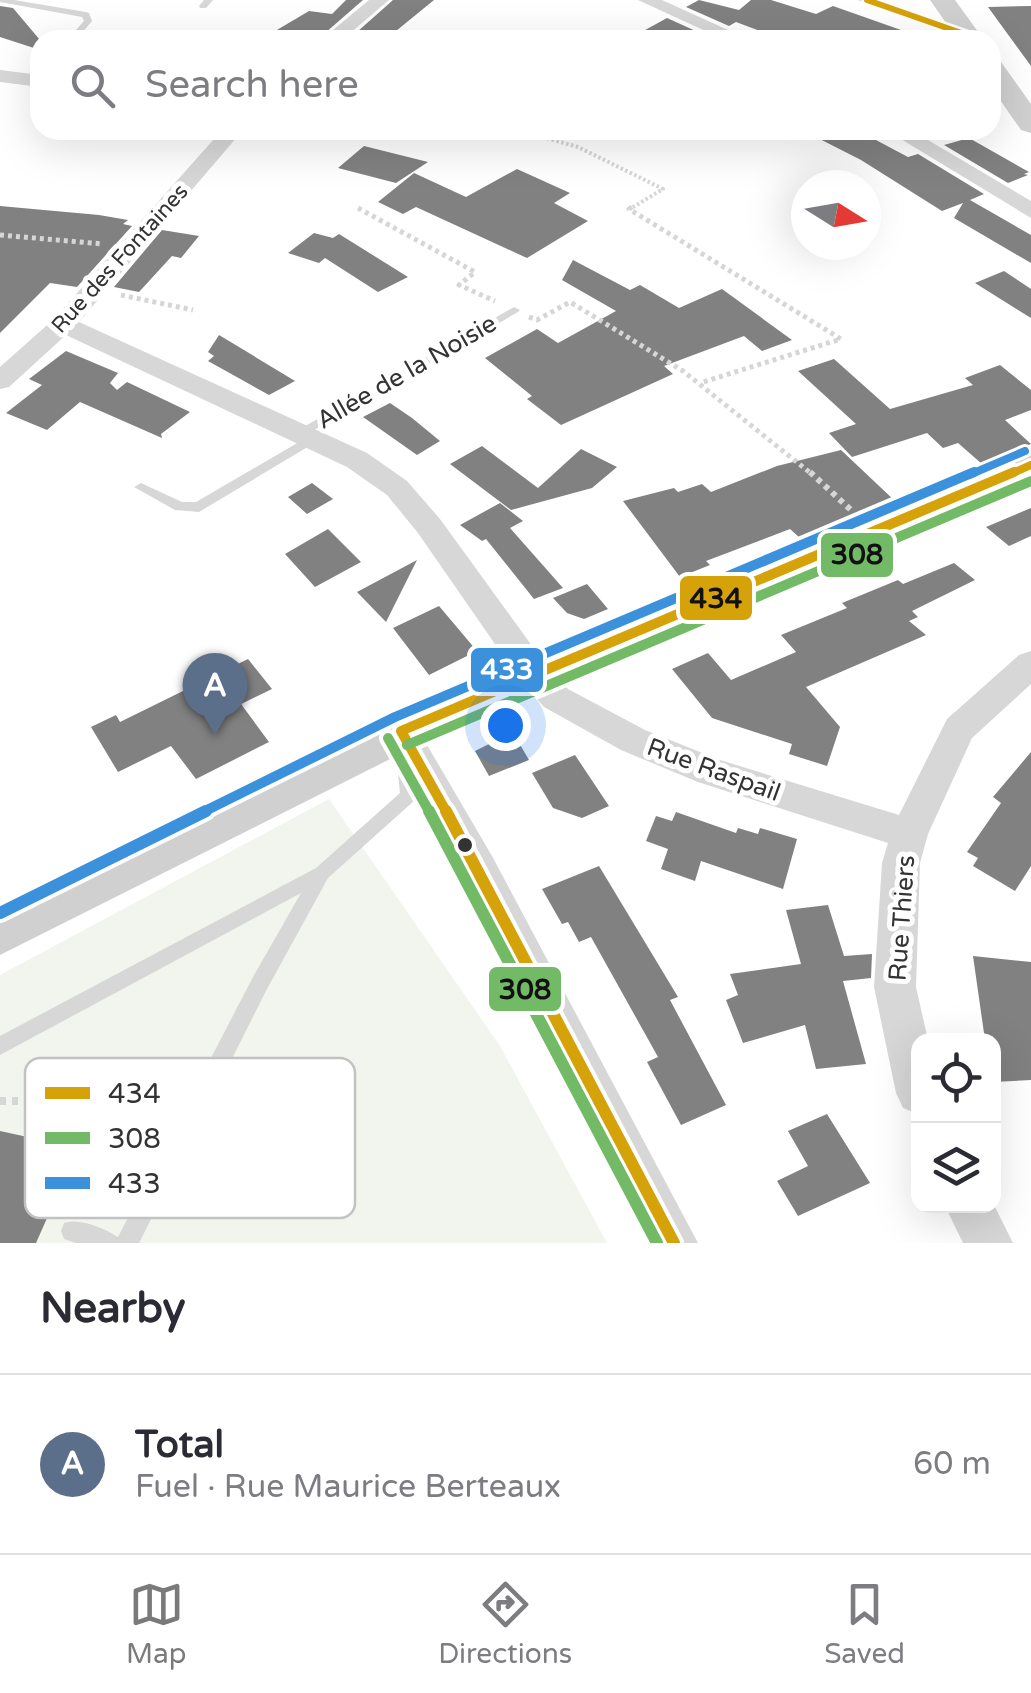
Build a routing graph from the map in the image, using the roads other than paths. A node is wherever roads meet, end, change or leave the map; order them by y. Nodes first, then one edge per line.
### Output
1 (0, 0) edge
2 (380, 0) edge
3 (648, 0) edge
4 (867, 0) edge
5 (942, 0) edge
6 (80, 30) edge
7 (342, 30) edge
8 (718, 30) edge
9 (950, 30) edge
10 (964, 30) edge
11 (0, 76) edge
12 (30, 78) edge
13 (1001, 82) edge
14 (1031, 124) edge
15 (225, 140) edge
16 (913, 140) edge
17 (1031, 211) edge
18 (514, 310) road end
19 (63, 324) junction
20 (0, 382) edge
21 (305, 436) junction
22 (1031, 465) edge
23 (140, 488) dead end
24 (1031, 664) edge
25 (534, 674) junction
26 (402, 731) junction
27 (908, 834) junction
28 (322, 874) junction
29 (0, 930) edge
30 (0, 1046) edge
31 (222, 1058) edge
32 (911, 1061) edge
33 (972, 1213) edge
34 (140, 1218) edge
35 (72, 1232) road end
36 (110, 1243) edge
37 (127, 1243) edge
38 (674, 1243) edge
39 (989, 1243) edge

1 - 6 lane
2 - 7 street
3 - 8 street
4 - 9 street
5 - 10 street
11 - 12 street
13 - 14 street
15 - 19 street, Rue des Fontaines
16 - 17 street
18 - 21 lane, Allée de la Noisie
19 - 20 street, Rue des Fontaines
19 - 21 street, Rue Raspail
21 - 23 lane, Allée de la Noisie
21 - 25 street, Rue Raspail
22 - 25 street
24 - 27 street, Rue Thiers
25 - 26 street
25 - 27 street, Rue Raspail
26 - 28 lane
26 - 29 street
26 - 38 street
27 - 32 street, Rue Thiers
28 - 30 lane
28 - 31 lane
33 - 39 street
34 - 37 lane
35 - 36 lane

